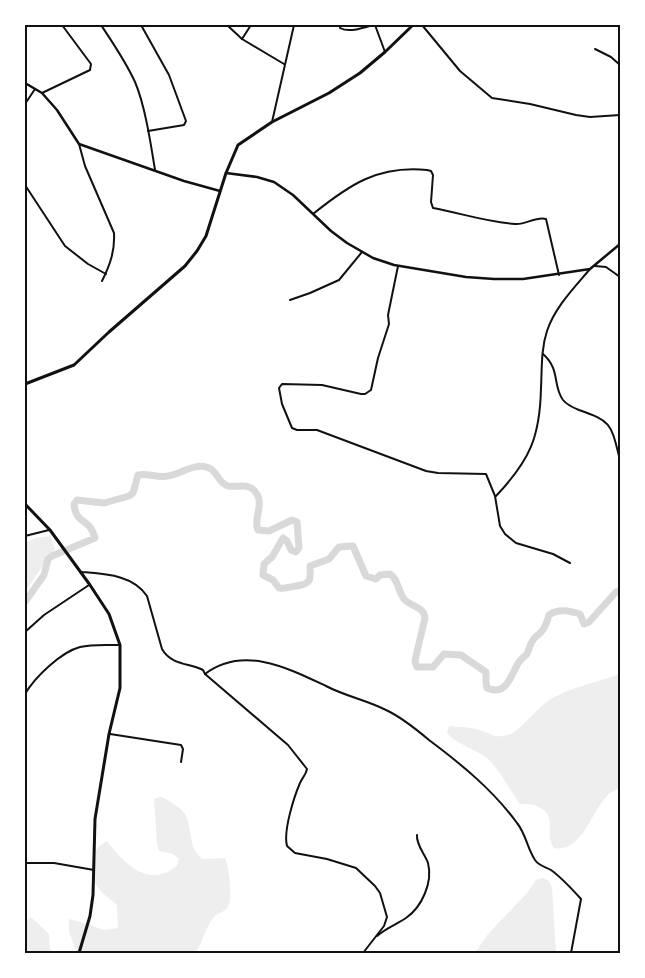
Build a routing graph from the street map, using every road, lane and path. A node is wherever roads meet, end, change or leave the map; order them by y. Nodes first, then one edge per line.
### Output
1 (62, 25) edge
2 (101, 25) edge
3 (141, 25) edge
4 (227, 25) edge
5 (251, 25) edge
6 (294, 25) edge
7 (340, 25) edge
8 (374, 25) edge
9 (413, 25) edge
10 (422, 25) edge
11 (242, 39) junction
12 (595, 49) dead end
13 (385, 52) junction
14 (284, 64) junction
15 (620, 65) edge
16 (25, 83) edge
17 (35, 89) junction
18 (42, 93) junction
19 (25, 104) edge
20 (620, 115) edge
21 (272, 122) junction
22 (148, 131) junction
23 (78, 144) junction
24 (155, 170) junction
25 (226, 172) junction
26 (25, 185) edge
27 (221, 191) junction
28 (313, 214) junction
29 (620, 244) edge
30 (362, 252) junction
31 (398, 266) junction
32 (594, 266) junction
33 (590, 269) junction
34 (106, 274) junction
35 (560, 274) junction
36 (620, 277) edge
37 (102, 281) dead end
38 (290, 300) dead end
39 (542, 354) junction
40 (25, 384) edge
41 (619, 456) edge
42 (495, 496) junction
43 (25, 504) edge
44 (50, 530) junction
45 (25, 536) edge
46 (570, 563) dead end
47 (80, 572) junction
48 (90, 585) junction
49 (25, 632) edge
50 (120, 645) junction
51 (205, 674) junction
52 (25, 694) edge
53 (109, 734) junction
54 (181, 762) dead end
55 (417, 835) dead end
56 (25, 863) edge
57 (94, 870) junction
58 (374, 939) junction
59 (79, 953) edge
60 (362, 953) edge
61 (571, 953) edge

1 - 18 street
2 - 22 street
3 - 22 street
4 - 11 street
5 - 11 street
6 - 14 street
7 - 8 street
8 - 13 street
9 - 13 main road
10 - 20 street
11 - 14 street
12 - 15 street
13 - 21 main road
14 - 21 street
16 - 17 street
17 - 18 street
17 - 19 street
18 - 23 street
21 - 25 main road
22 - 24 street
23 - 24 street
23 - 34 street
24 - 27 street
25 - 27 main road
25 - 28 street
26 - 34 street
27 - 40 main road
28 - 30 street
28 - 35 street
29 - 32 street
30 - 31 street
30 - 38 street
31 - 35 street
31 - 42 street
32 - 33 street
32 - 36 street
33 - 35 street
33 - 39 street
34 - 37 street
39 - 41 street
39 - 42 street
42 - 46 street
43 - 44 main road
44 - 45 street
44 - 47 main road
47 - 48 main road
47 - 51 street
48 - 49 street
48 - 50 main road
50 - 52 street
50 - 53 main road
51 - 58 street
51 - 61 street
53 - 54 street
53 - 57 main road
55 - 58 street
56 - 57 street
57 - 59 main road
58 - 60 street

